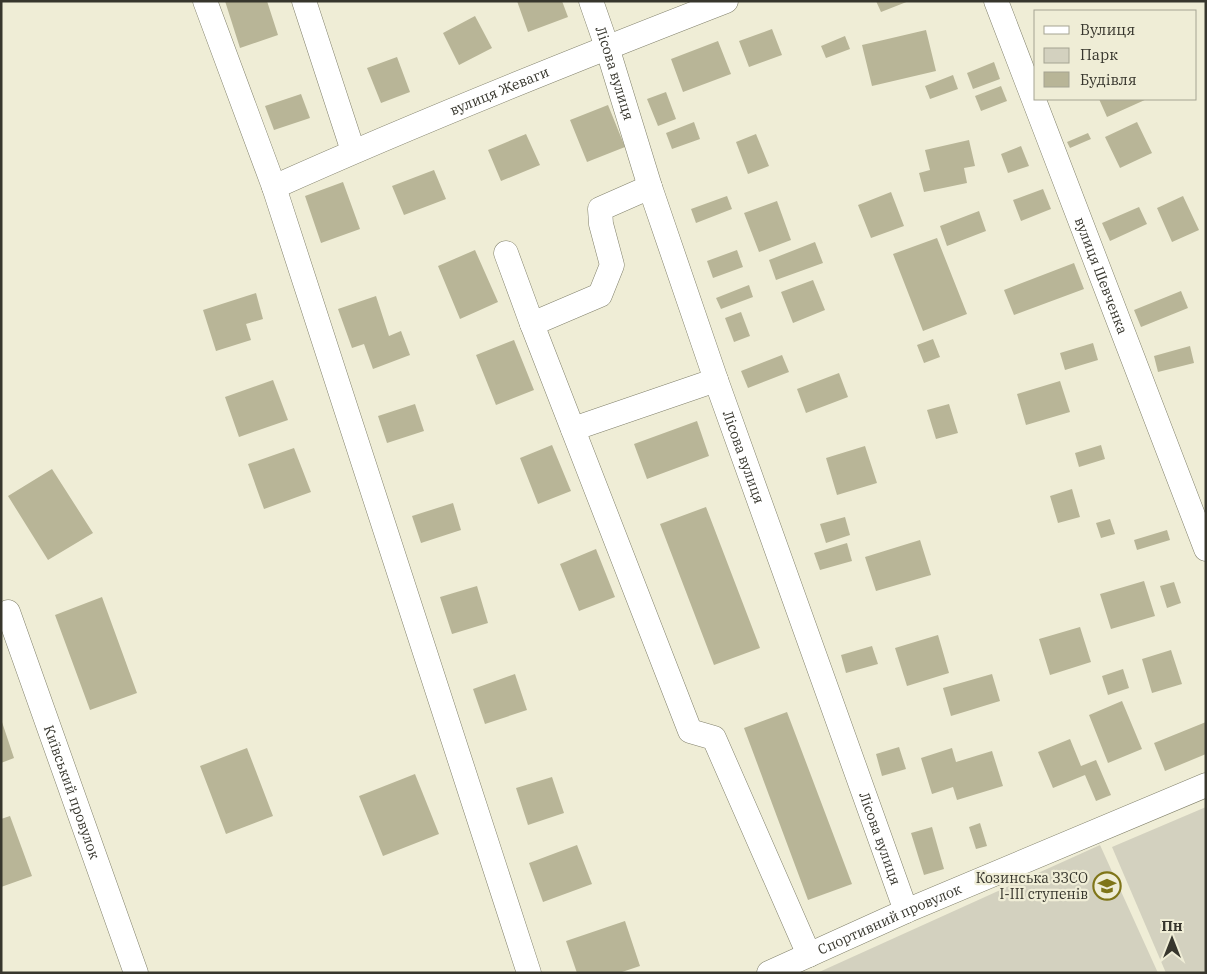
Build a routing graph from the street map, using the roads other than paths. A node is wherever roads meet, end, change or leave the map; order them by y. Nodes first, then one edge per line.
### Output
1 (205, 1) edge
2 (304, 1) edge
3 (591, 1) edge
4 (726, 1) edge
5 (996, 1) edge
6 (608, 47) junction
7 (353, 151) junction
8 (274, 187) junction
9 (650, 187) junction
10 (506, 254) dead end
11 (532, 324) junction
12 (716, 380) junction
13 (573, 429) junction
14 (1206, 549) edge
15 (8, 612) dead end
16 (1206, 786) edge
17 (906, 911) junction
18 (809, 955) junction
19 (136, 973) edge
20 (529, 973) edge
21 (770, 973) edge

1 - 8 street
2 - 7 street
3 - 6 street, Лісова вулиця
4 - 6 street, вулиця Жеваги
5 - 14 street, вулиця Шевченка
6 - 7 street, вулиця Жеваги
6 - 9 street, Лісова вулиця
7 - 8 street, вулиця Жеваги
8 - 20 street
9 - 11 street
9 - 12 street, Лісова вулиця
10 - 11 street
11 - 13 street
12 - 13 street
12 - 17 street, Лісова вулиця
13 - 18 street
15 - 19 street, Київський провулок
16 - 17 street, Спортивний провулок
17 - 18 street, Спортивний провулок
18 - 21 street, Спортивний провулок

